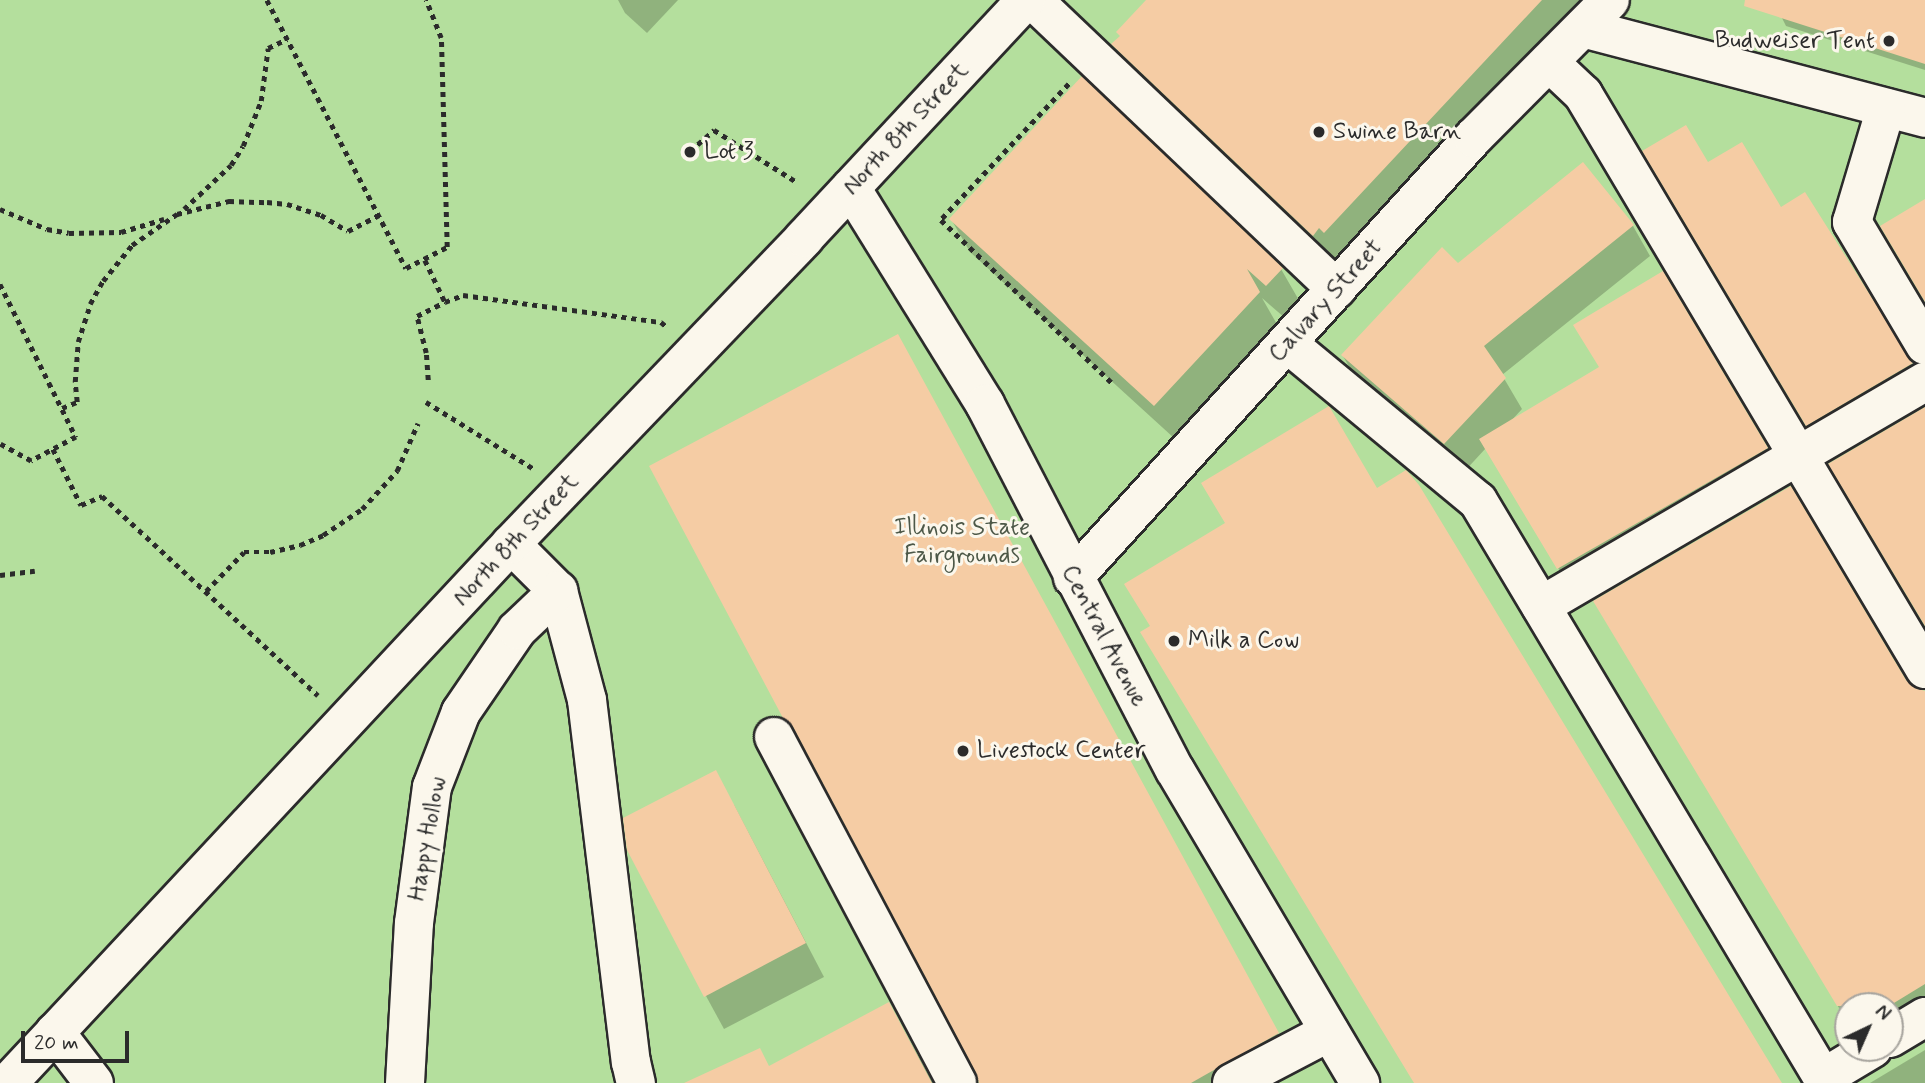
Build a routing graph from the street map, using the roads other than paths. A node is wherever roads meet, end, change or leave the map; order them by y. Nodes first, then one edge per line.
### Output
1 (1026, 0) edge
2 (1033, 0) edge
3 (1610, 0) edge
4 (1583, 28) junction
5 (1549, 62) junction
6 (1886, 108) junction
7 (1925, 118) edge
8 (851, 188) junction
9 (1338, 289) junction
10 (1287, 344) junction
11 (1925, 345) edge
12 (1925, 382) edge
13 (1798, 457) junction
14 (511, 544) junction
15 (1073, 578) junction
16 (558, 591) junction
17 (1541, 607) junction
18 (1925, 669) edge
19 (774, 737) dead end
20 (1925, 1017) edge
21 (1904, 1030) edge
22 (55, 1032) junction
23 (1329, 1032) junction
24 (1852, 1062) edge
25 (1824, 1081) edge
26 (8, 1083) edge
27 (94, 1083) edge
28 (405, 1083) edge
29 (636, 1083) edge
30 (957, 1083) edge
31 (1232, 1083) edge
32 (1360, 1083) edge

1 - 8 street, North 8th Street
2 - 9 street
3 - 4 street, Calvary Street
4 - 5 street, Calvary Street
4 - 6 street
5 - 9 street, Calvary Street
5 - 13 street
6 - 7 street
6 - 11 street
8 - 14 street, North 8th Street
8 - 15 street, Central Avenue
9 - 10 street, Calvary Street
10 - 15 street, Calvary Street
10 - 17 street
12 - 13 street
13 - 17 street
13 - 18 street
14 - 16 street
14 - 22 street, North 8th Street
15 - 23 street, Central Avenue
16 - 28 street, Happy Hollow
16 - 29 street
17 - 25 street
19 - 30 street
20 - 21 street
22 - 26 street, North 8th Street
22 - 27 street
23 - 31 street
23 - 32 street, Central Avenue
24 - 25 street

